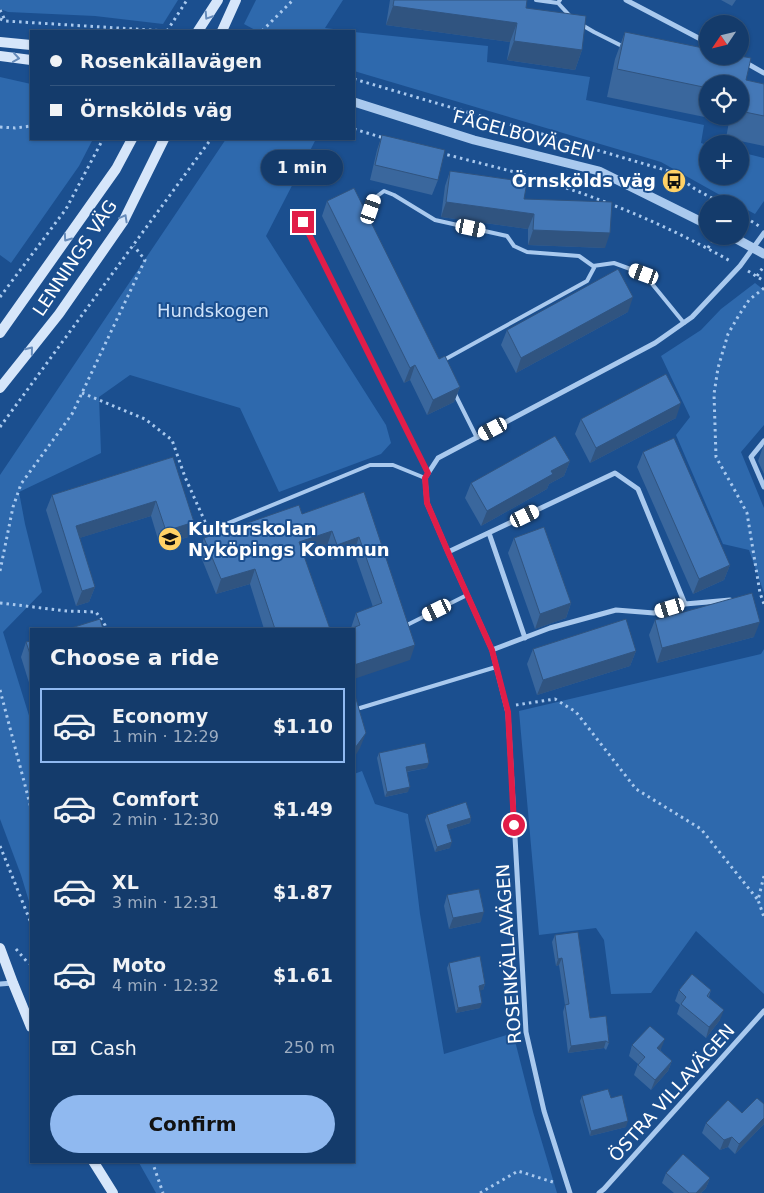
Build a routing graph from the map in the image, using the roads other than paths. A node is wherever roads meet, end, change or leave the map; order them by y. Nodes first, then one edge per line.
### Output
1 (218, 0) edge
2 (236, 0) edge
3 (536, 0) edge
4 (626, 0) edge
5 (559, 2) edge
6 (574, 19) edge
7 (580, 24) edge
8 (199, 30) edge
9 (222, 30) edge
10 (699, 37) edge
11 (0, 42) edge
12 (30, 45) edge
13 (628, 49) edge
14 (0, 56) edge
15 (30, 60) edge
16 (749, 64) edge
17 (764, 72) edge
18 (355, 102) edge
19 (131, 140) edge
20 (163, 140) edge
21 (699, 221) edge
22 (303, 222) dead end
23 (367, 222) edge
24 (764, 233) edge
25 (749, 245) edge
26 (753, 247) junction
27 (764, 254) edge
28 (595, 266) junction
29 (684, 323) junction
30 (0, 333) edge
31 (442, 368) edge
32 (0, 388) edge
33 (452, 388) edge
34 (477, 438) junction
35 (764, 441) edge
36 (426, 476) junction
37 (764, 487) edge
38 (209, 531) road end
39 (489, 533) junction
40 (448, 552) junction
41 (467, 595) junction
42 (733, 600) edge
43 (685, 604) junction
44 (407, 625) edge
45 (525, 638) junction
46 (492, 650) junction
47 (496, 667) junction
48 (360, 708) edge
49 (0, 948) edge
50 (12, 983) junction
51 (0, 984) edge
52 (764, 1011) edge
53 (30, 1025) edge
54 (94, 1163) edge
55 (113, 1193) edge
56 (570, 1193) edge
57 (598, 1193) edge

1 -> 8 main road
2 - 9 main road
3 - 5 lane
4 - 10 street
5 - 6 lane
7 - 13 lane
11 - 12 main road
14 -> 15 main road
16 - 17 street
18 - 21 street, FÅGELBOVÄGEN
19 -> 30 main road, LENNINGS VÄG
32 -> 20 main road, LENNINGS VÄG
22 - 36 lane
23 - 28 lane
24 - 26 street
25 - 26 street
26 - 27 street
26 - 29 street
28 - 29 lane
28 - 31 lane
29 - 34 street
33 - 34 lane
34 - 36 street
35 - 37 street
36 - 38 lane
36 - 40 street, ROSENKÄLLAVÄGEN
39 - 40 street
39 - 43 street
39 - 45 street
40 - 41 street, ROSENKÄLLAVÄGEN
41 - 44 lane
41 - 46 street, ROSENKÄLLAVÄGEN
42 - 43 street
43 - 45 street
45 - 46 street
46 - 47 street, ROSENKÄLLAVÄGEN
47 - 48 lane
47 - 56 street, ROSENKÄLLAVÄGEN
49 - 50 main road
50 - 51 street
50 - 53 main road
52 - 57 street, ÖSTRA VILLAVÄGEN
54 - 55 main road

